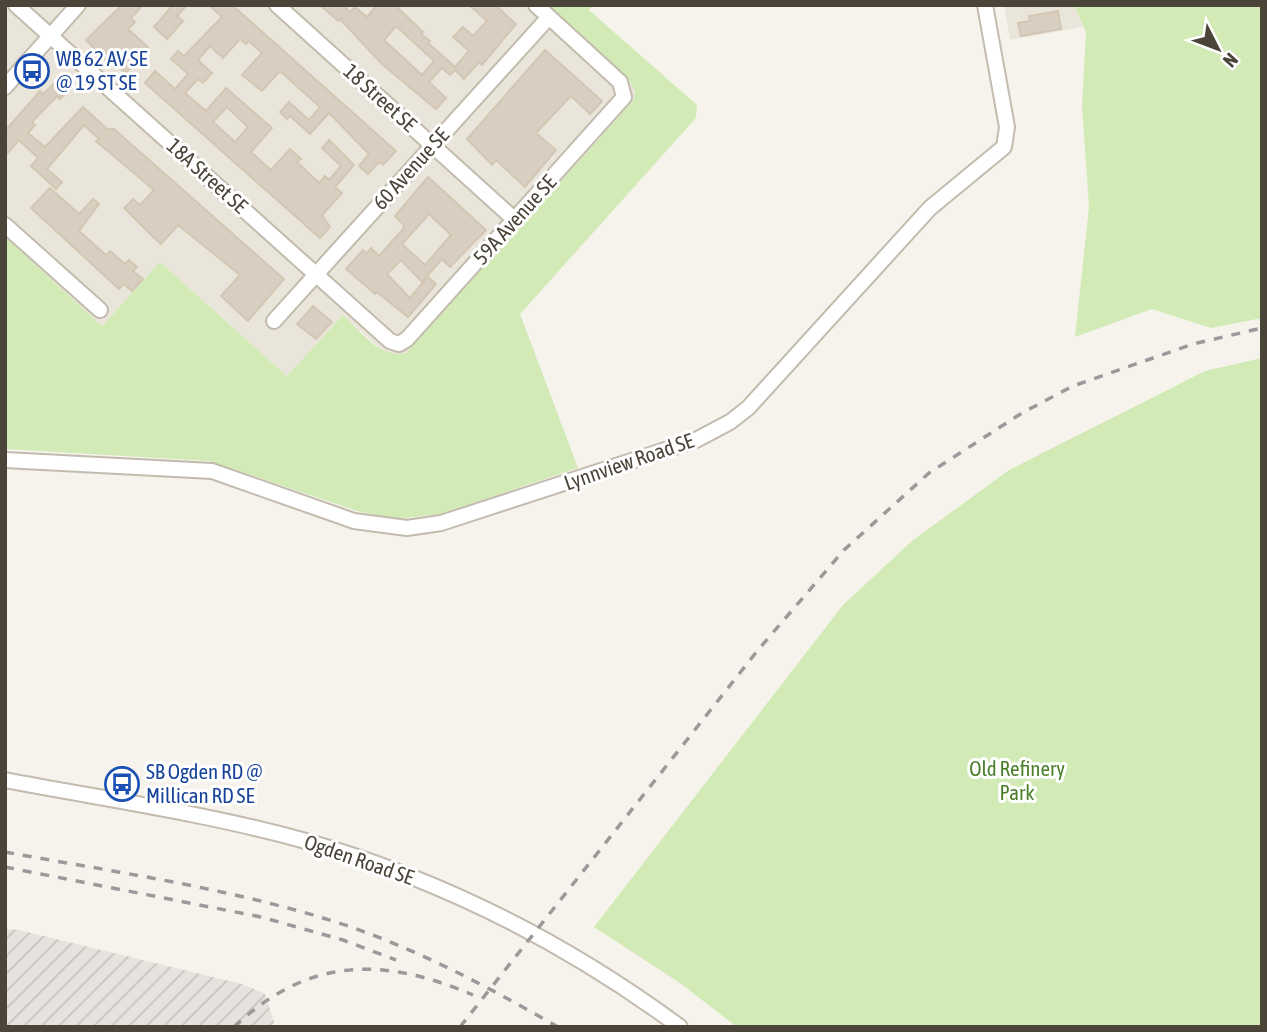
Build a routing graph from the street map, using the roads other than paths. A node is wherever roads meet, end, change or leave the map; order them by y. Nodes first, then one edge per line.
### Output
1 (16, 5) edge
2 (78, 5) edge
3 (276, 5) edge
4 (536, 5) edge
5 (985, 5) edge
6 (549, 17) junction
7 (51, 36) junction
8 (5, 87) edge
9 (433, 146) junction
10 (515, 220) junction
11 (5, 225) edge
12 (317, 274) junction
13 (100, 310) dead end
14 (274, 321) dead end
15 (399, 344) joint
16 (5, 460) edge
17 (5, 780) edge
18 (680, 1027) edge

1 - 7 street, 18A Street SE
2 - 7 street
3 - 9 street, 18 Street SE
4 - 6 street
5 - 16 street, Lynnview Road SE
6 - 9 street, 60 Avenue SE
6 - 10 street, 59A Avenue SE
7 - 8 street
7 - 12 street, 18A Street SE
9 - 10 street, 18 Street SE
9 - 12 street, 60 Avenue SE
10 - 15 street, 59A Avenue SE
11 - 13 street
12 - 14 street, 60 Avenue SE
12 - 15 street, 18A Street SE
17 - 18 street, Ogden Road SE

